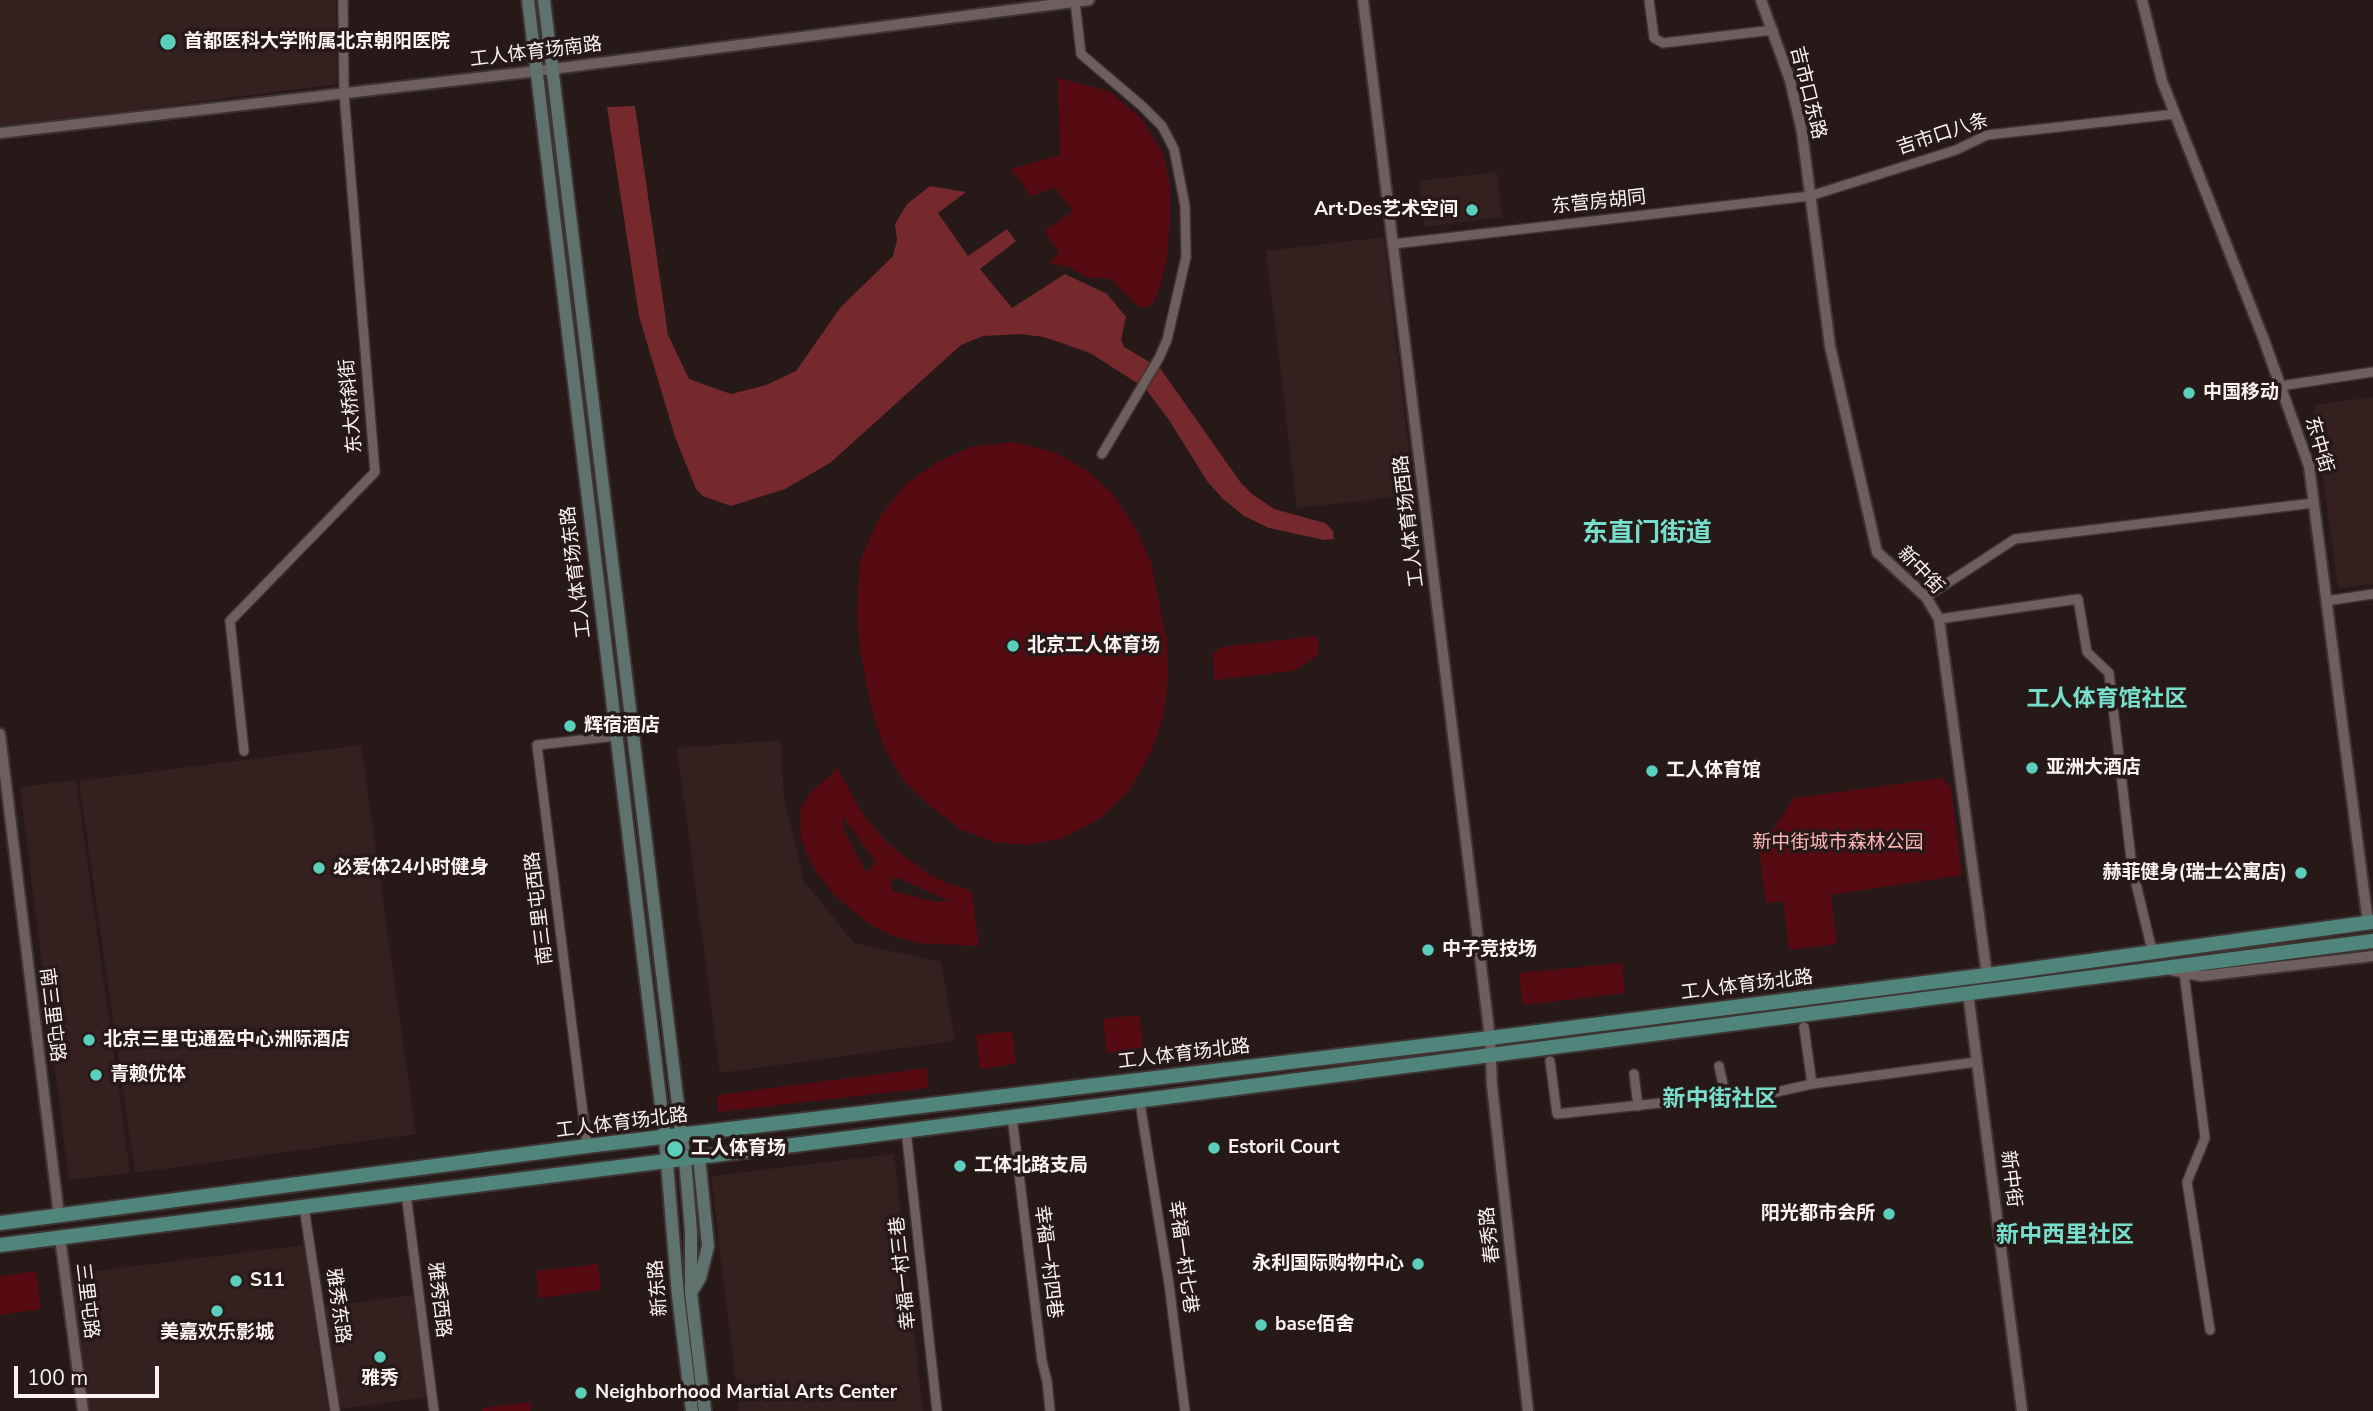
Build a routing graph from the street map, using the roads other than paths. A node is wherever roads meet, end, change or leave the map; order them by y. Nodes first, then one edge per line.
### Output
1 (343, 0) edge
2 (528, 0) edge
3 (544, 0) edge
4 (1089, 0) edge
5 (1363, 0) edge
6 (1649, 0) edge
7 (1761, 0) edge
8 (2142, 0) edge
9 (1075, 1) edge
10 (1773, 30) junction
11 (552, 69) junction
12 (537, 71) junction
13 (344, 93) junction
14 (2175, 114) junction
15 (0, 133) edge
16 (1810, 196) junction
17 (1393, 244) junction
18 (2373, 372) edge
19 (2280, 386) junction
20 (1102, 454) dead end
21 (2314, 503) junction
22 (2373, 594) edge
23 (1926, 597) junction
24 (2326, 601) junction
25 (1939, 619) junction
26 (0, 734) edge
27 (617, 736) junction
28 (244, 751) dead end
29 (2370, 923) edge
30 (2372, 949) edge
31 (2154, 952) junction
32 (2163, 968) junction
33 (2373, 968) edge
34 (2184, 973) junction
35 (1987, 975) junction
36 (1968, 993) junction
37 (1804, 1027) dead end
38 (1490, 1038) junction
39 (1491, 1055) junction
40 (1550, 1061) dead end
41 (1976, 1062) junction
42 (1719, 1066) dead end
43 (1634, 1074) dead end
44 (1812, 1084) junction
45 (1727, 1103) junction
46 (1638, 1106) junction
47 (1141, 1109) dead end
48 (1012, 1116) junction
49 (906, 1130) junction
50 (682, 1136) junction
51 (665, 1139) junction
52 (587, 1146) junction
53 (692, 1158) junction
54 (667, 1161) junction
55 (406, 1194) junction
56 (304, 1207) junction
57 (59, 1216) junction
58 (0, 1223) edge
59 (61, 1237) junction
60 (0, 1245) edge
61 (2210, 1330) dead end
62 (83, 1411) edge
63 (335, 1411) edge
64 (434, 1411) edge
65 (692, 1411) edge
66 (705, 1411) edge
67 (937, 1411) edge
68 (1051, 1411) edge
69 (1185, 1411) edge
70 (1528, 1411) edge
71 (2022, 1411) edge

1 - 13 street, 东大桥斜街
2 - 12 main road, 工人体育场东路
3 - 11 main road, 工人体育场东路
4 - 9 street, 工人体育场南路
5 - 17 street, 工人体育场西路
6 - 10 street
7 - 10 street, 吉市口东路
8 - 14 street, 东中街
9 - 11 street, 工人体育场南路
9 - 20 street
10 - 16 street, 吉市口东路
11 - 12 street, 工人体育场南路
11 - 50 main road, 工人体育场东路
12 - 13 street, 工人体育场南路
12 - 27 main road, 工人体育场东路
13 - 15 street, 工人体育场南路
13 - 28 street, 东大桥斜街
14 - 16 street, 吉市口八条
14 - 19 street, 东中街
16 - 17 street, 东营房胡同
16 - 23 street, 新中街
17 - 38 street, 工人体育场西路
18 - 19 street
19 - 21 street, 东中街
21 - 23 street
21 - 24 street, 东中街
22 - 24 street
23 - 25 street, 新中街
24 - 29 street, 东中街
25 - 31 street
25 - 35 street, 新中街
26 - 57 street, 南三里屯路
27 - 51 main road, 工人体育场东路
27 - 52 street, 南三里屯西路
29 - 31 main road, 工人体育场北路
30 - 32 main road, 工人体育场北路
30 - 33 street
30 - 34 street, 工人体育场北路
31 - 35 main road, 工人体育场北路
32 - 34 street, 工人体育场北路
32 - 36 main road, 工人体育场北路
34 - 61 street
35 - 38 main road, 工人体育场北路
36 - 39 main road, 工人体育场北路
36 - 41 street, 新中街
37 - 44 street
38 - 39 street, 工人体育场西路
38 - 50 main road, 工人体育场北路
39 - 48 main road, 工人体育场北路
39 - 70 street, 春秀路
40 - 46 street
41 - 44 street
41 - 71 street, 新中街
42 - 45 street
43 - 46 street
44 - 45 street
45 - 46 street
47 - 69 street, 幸福一村七巷
48 - 49 main road, 工人体育场北路
48 - 68 street, 幸福一村四巷
49 - 53 main road, 工人体育场北路
49 - 67 street, 幸福一村三巷
50 - 51 main road, 工人体育场北路
50 - 53 main road, 工人体育场东路
51 - 52 main road, 工人体育场北路
51 - 54 main road, 新东路
52 - 57 main road, 工人体育场北路
53 - 54 main road, 工人体育场北路
53 - 66 main road, 新东路
54 - 55 main road, 工人体育场北路
54 - 65 main road, 新东路
55 - 56 main road, 工人体育场北路
55 - 64 street, 雅秀西路
56 - 59 main road, 工人体育场北路
56 - 63 street, 雅秀东路
57 - 58 main road, 工人体育场北路
59 - 60 main road, 工人体育场北路
59 - 62 street, 三里屯路

